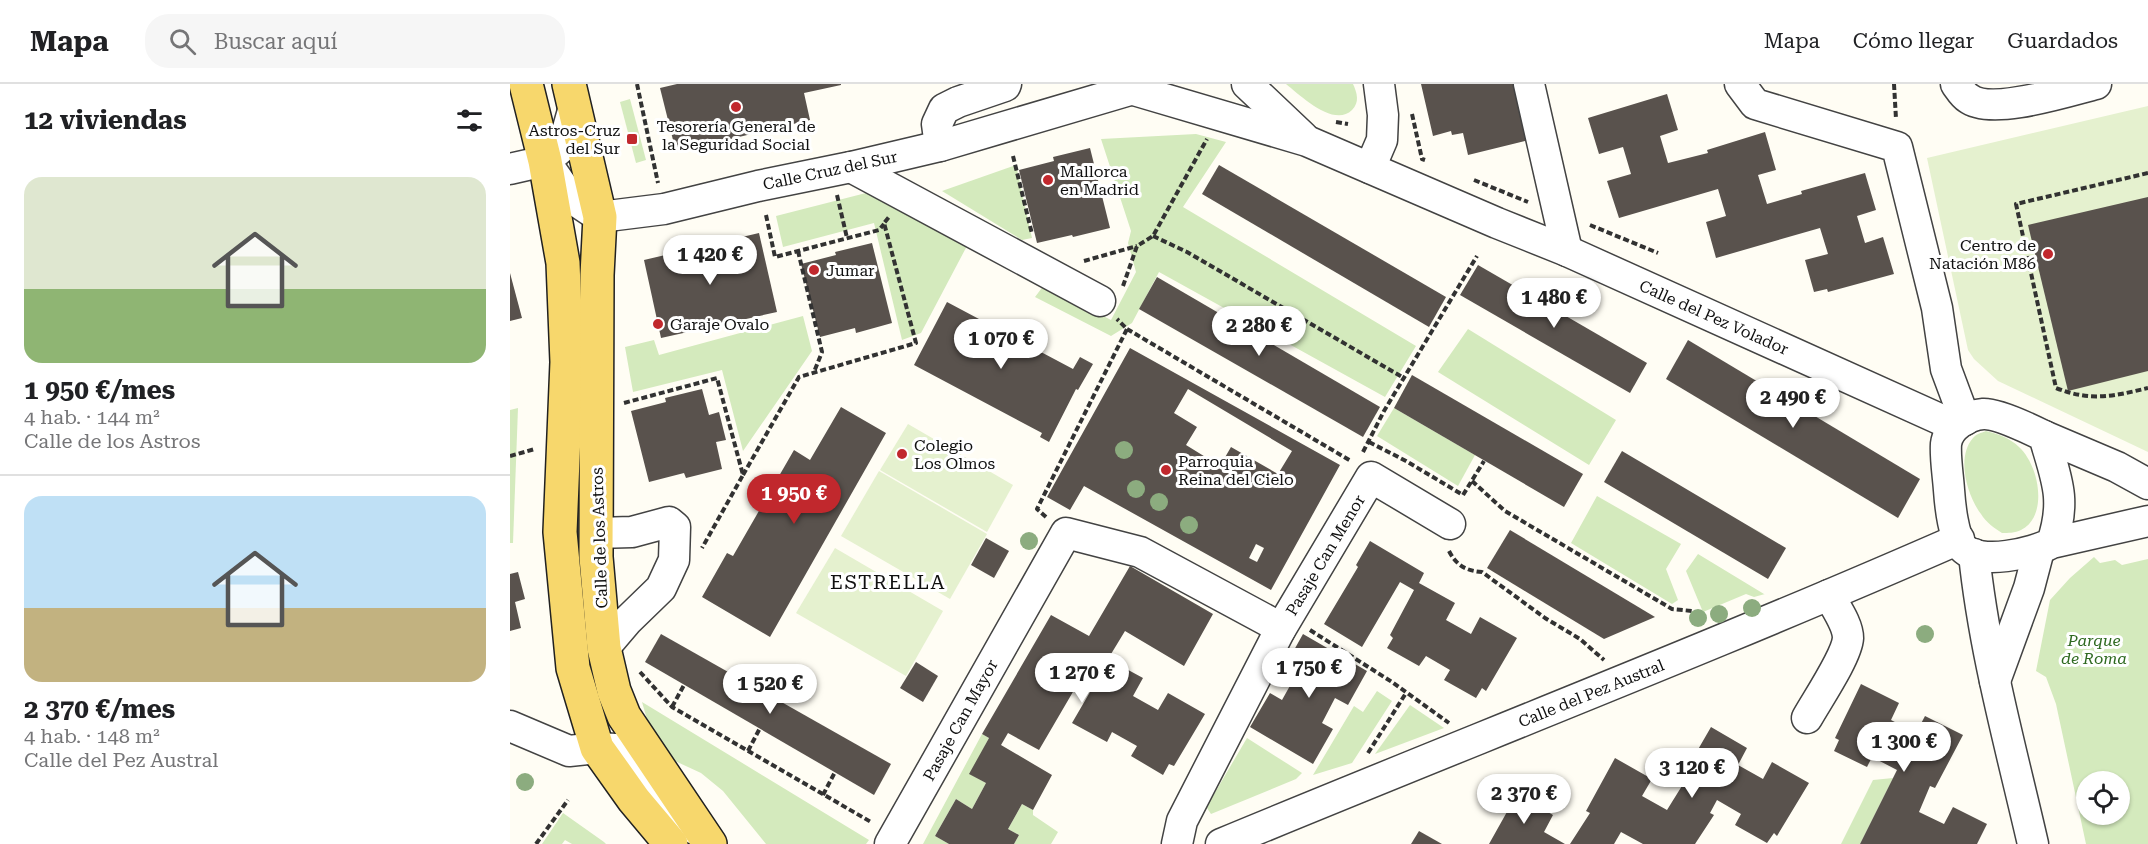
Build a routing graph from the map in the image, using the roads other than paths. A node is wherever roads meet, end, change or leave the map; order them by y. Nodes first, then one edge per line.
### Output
1 (526, 84) edge
2 (1006, 84) edge
3 (1247, 84) edge
4 (1379, 84) edge
5 (1529, 84) edge
6 (1740, 84) edge
7 (1956, 84) edge
8 (2096, 84) edge
9 (1142, 87) edge
10 (572, 95) edge
11 (1307, 141) junction
12 (940, 146) junction
13 (545, 161) junction
14 (1370, 168) junction
15 (510, 169) edge
16 (841, 169) junction
17 (600, 217) junction
18 (1567, 251) junction
19 (1106, 307) road end
20 (1960, 423) junction
21 (2044, 436) junction
22 (2145, 481) edge
23 (2148, 521) edge
24 (1450, 524) road end
25 (596, 533) junction
26 (2045, 546) junction
27 (1967, 547) junction
28 (1829, 595) junction
29 (1285, 620) junction
30 (604, 648) junction
31 (1995, 681) junction
32 (1807, 718) dead end
33 (510, 726) edge
34 (597, 748) junction
35 (706, 838) edge
36 (892, 841) edge
37 (671, 844) edge
38 (1177, 844) edge
39 (1221, 844) edge
40 (2033, 844) edge

1 - 13 main road, Calle de los Astros
2 - 12 street
3 - 11 street, Calle del Pez Volador
4 - 14 street
5 - 18 street
6 - 20 street
7 - 8 street
9 - 11 street, Calle del Pez Volador
9 - 12 street, Calle Cruz del Sur
10 - 13 street
10 - 17 main road, Calle de los Astros
11 - 14 street, Calle del Pez Volador
12 - 16 street, Calle Cruz del Sur
13 - 15 street
13 - 17 street
13 - 34 main road, Calle de los Astros
14 - 18 street, Calle del Pez Volador
16 - 17 street, Calle Cruz del Sur
16 - 19 street
17 - 25 main road, Calle de los Astros
18 - 20 street, Calle del Pez Volador
20 - 21 street
20 - 27 street
21 - 22 street
21 - 26 street
23 - 26 street
24 - 29 street, Pasaje Can Menor
25 - 30 main road, Calle de los Astros
25 - 30 street
26 - 27 street
26 - 31 street
27 - 28 street, Calle del Pez Austral
27 - 31 street
28 - 32 street
28 - 39 street, Calle del Pez Austral
29 - 36 street, Pasaje Can Mayor
29 - 38 street, Pasaje Can Menor
30 - 35 main road, Calle de los Astros
31 - 40 street
33 - 34 street
34 - 35 street
34 - 37 main road, Calle de los Astros

